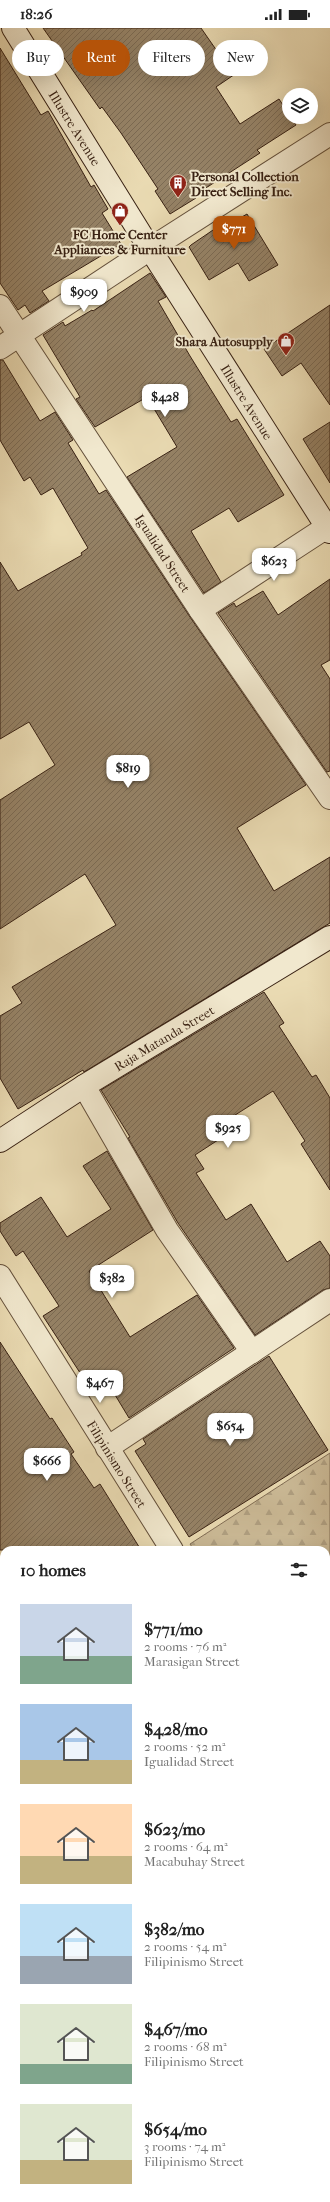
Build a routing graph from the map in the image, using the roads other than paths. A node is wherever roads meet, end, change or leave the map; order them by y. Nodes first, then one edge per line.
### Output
1 (13, 28) edge
2 (330, 134) edge
3 (150, 249) junction
4 (0, 306) edge
5 (19, 336) junction
6 (0, 348) edge
7 (329, 528) edge
8 (200, 610) junction
9 (330, 798) edge
10 (330, 937) edge
11 (84, 1086) junction
12 (0, 1140) edge
13 (0, 1276) edge
14 (330, 1300) edge
15 (252, 1352) junction
16 (107, 1448) junction
17 (169, 1546) edge

1 - 3 street, Illustre Avenue
2 - 3 street
3 - 5 street
3 - 7 street, Illustre Avenue
4 - 5 street, Igualidad Street
5 - 6 street
5 - 8 street, Igualidad Street
7 - 8 street
8 - 9 street, Igualidad Street
10 - 11 street, Raja Matanda Street
11 - 12 street, Raja Matanda Street
11 - 15 street
13 - 16 street, Filipinismo Street
14 - 15 street
15 - 16 street
16 - 17 street, Filipinismo Street

